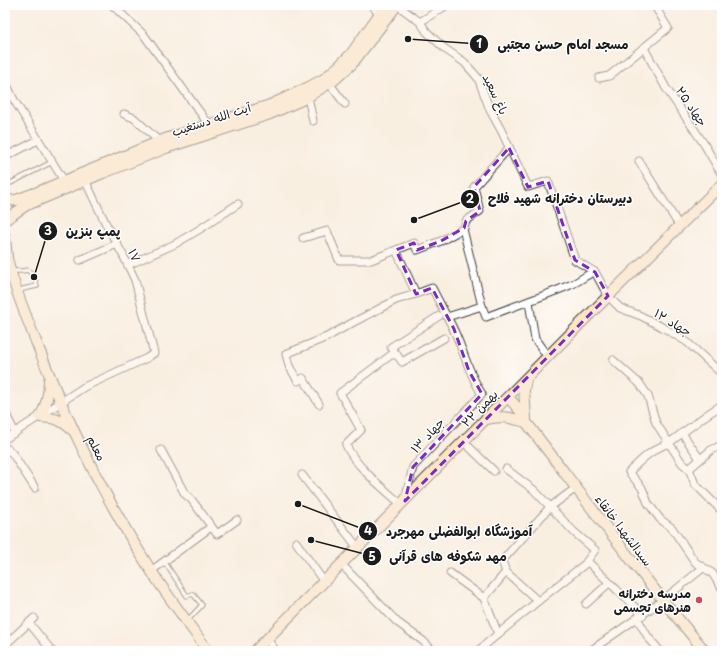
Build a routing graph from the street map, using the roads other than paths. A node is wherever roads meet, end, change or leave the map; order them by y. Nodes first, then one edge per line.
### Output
1 (112, 5) edge
2 (372, 5) edge
3 (386, 5) edge
4 (397, 5) edge
5 (447, 5) edge
6 (654, 5) edge
7 (382, 18) junction
8 (420, 22) junction
9 (644, 48) junction
10 (599, 78) dead end
11 (5, 81) edge
12 (329, 83) junction
13 (308, 97) junction
14 (345, 104) dead end
15 (124, 114) dead end
16 (313, 121) dead end
17 (212, 129) junction
18 (38, 140) junction
19 (162, 145) junction
20 (509, 148) junction
21 (5, 157) edge
22 (639, 161) dead end
23 (52, 162) junction
24 (722, 175) edge
25 (84, 177) junction
26 (11, 183) dead end
27 (66, 184) junction
28 (722, 184) edge
29 (5, 201) edge
30 (238, 204) dead end
31 (5, 207) edge
32 (5, 220) edge
33 (680, 227) junction
34 (463, 229) junction
35 (5, 237) edge
36 (302, 238) dead end
37 (117, 244) junction
38 (396, 250) junction
39 (6, 257) edge
40 (80, 260) dead end
41 (128, 265) junction
42 (10, 271) junction
43 (594, 272) junction
44 (18, 294) junction
45 (416, 294) junction
46 (608, 296) junction
47 (529, 302) junction
48 (482, 306) junction
49 (439, 316) dead end
50 (447, 317) junction
51 (444, 338) dead end
52 (397, 355) junction
53 (548, 357) junction
54 (613, 360) dead end
55 (48, 373) junction
56 (722, 374) edge
57 (526, 380) junction
58 (506, 399) junction
59 (61, 403) junction
60 (319, 404) dead end
61 (720, 406) dead end
62 (5, 412) edge
63 (40, 417) junction
64 (486, 420) junction
65 (526, 422) junction
66 (15, 433) junction
67 (76, 433) junction
68 (682, 433) junction
69 (5, 439) edge
70 (464, 442) junction
71 (668, 444) junction
72 (722, 445) edge
73 (5, 447) edge
74 (161, 450) dead end
75 (700, 459) junction
76 (689, 468) junction
77 (506, 469) dead end
78 (494, 471) dead end
79 (302, 475) dead end
80 (35, 488) dead end
81 (576, 488) junction
82 (403, 503) junction
83 (550, 507) junction
84 (722, 511) edge
85 (238, 520) dead end
86 (210, 527) junction
87 (296, 542) dead end
88 (358, 548) junction
89 (164, 561) junction
90 (587, 561) junction
91 (341, 564) junction
92 (703, 568) junction
93 (151, 571) junction
94 (450, 572) dead end
95 (506, 572) junction
96 (324, 582) junction
97 (609, 582) junction
98 (722, 588) edge
99 (484, 598) junction
100 (663, 600) junction
101 (538, 601) junction
102 (586, 604) dead end
103 (640, 616) junction
104 (187, 621) junction
105 (498, 634) junction
106 (267, 639) junction
107 (5, 645) edge
108 (52, 651) edge
109 (208, 651) edge
110 (255, 651) edge
111 (276, 651) edge
112 (433, 651) edge
113 (478, 651) edge
114 (590, 651) edge
115 (660, 651) edge
116 (705, 651) edge

1 - 17 street
2 - 7 street
3 - 7 main road, آیت الله دستغیب
4 - 7 main road, آیت الله دستغیب
4 - 8 street, باغ سعید
5 - 8 street
6 - 9 street
7 - 12 main road, آیت الله دستغیب
7 - 17 main road, آیت الله دستغیب
8 - 20 street, باغ سعید
9 - 10 street
9 - 24 street, جهاد ۲۵
11 - 18 street
12 - 13 main road, آیت الله دستغیب
12 - 14 street
13 - 16 street
13 - 17 main road, آیت الله دستغیب
15 - 19 street
17 - 19 main road, آیت الله دستغیب
18 - 21 street
18 - 23 street
19 - 25 main road, آیت الله دستغیب
20 - 34 street
20 - 43 street, باغ سعید
22 - 33 street
23 - 26 lane
23 - 27 street
25 - 27 main road, آیت الله دستغیب
25 - 37 street, ۱۷
27 - 29 main road, آیت الله دستغیب
27 - 32 main road, آیت الله دستغیب
28 - 33 main road, ۲۲ بهمن
30 - 41 street
31 - 32 main road
33 - 46 main road, ۲۲ بهمن
34 - 38 street
34 - 48 street
35 - 39 main road, معلم
36 - 38 street
37 - 40 street
37 - 41 street, ۱۷
38 - 45 street
39 - 42 main road, معلم
41 - 59 street, ۱۷
42 - 44 main road, معلم
42 - 44 lane
43 - 46 street, جهاد ۱۲
43 - 47 street
44 - 55 main road, معلم
45 - 50 street
45 - 60 street
46 - 53 main road, ۲۲ بهمن
46 - 56 street, جهاد ۱۲
47 - 48 street
47 - 53 street
48 - 50 street
49 - 52 street
50 - 82 street, جهاد ۱۳
51 - 52 street
52 - 82 street
53 - 57 main road, ۲۲ بهمن
54 - 71 street
55 - 59 main road, معلم
55 - 63 main road
57 - 58 main road, ۲۲ بهمن
57 - 65 main road
58 - 64 main road, ۲۲ بهمن
58 - 65 main road, سیدالشهدا خانقاء
59 - 63 street
59 - 67 main road, معلم
61 - 68 street
62 - 66 street
63 - 66 street
63 - 67 main road
64 - 65 main road
64 - 70 main road, ۲۲ بهمن
65 - 81 main road, سیدالشهدا خانقاء
66 - 69 street
67 - 93 main road, معلم
68 - 71 street
68 - 75 street
70 - 78 street
70 - 82 main road, ۲۲ بهمن
71 - 76 street
71 - 92 street
72 - 75 street
73 - 80 street
74 - 86 street
75 - 76 street
76 - 84 street
77 - 83 street
79 - 88 street
81 - 83 street
81 - 100 main road, سیدالشهدا خانقاء
82 - 88 main road, ۲۲ بهمن
83 - 90 street
83 - 95 street
85 - 86 street
86 - 89 street
87 - 96 street
88 - 91 main road, ۲۲ بهمن
89 - 93 street
89 - 104 lane
90 - 97 street
90 - 101 street
91 - 96 main road, ۲۲ بهمن
91 - 112 street
92 - 98 street
92 - 100 street
93 - 104 main road, معلم
94 - 99 street
95 - 99 street
95 - 101 street
96 - 106 main road, ۲۲ بهمن
97 - 102 street
97 - 103 street
99 - 105 street
100 - 103 street
100 - 116 main road, سیدالشهدا خانقاء
101 - 105 street
103 - 114 street
103 - 115 street
104 - 109 main road, معلم
105 - 113 street
106 - 110 main road, ۲۲ بهمن
106 - 111 street
107 - 108 street

